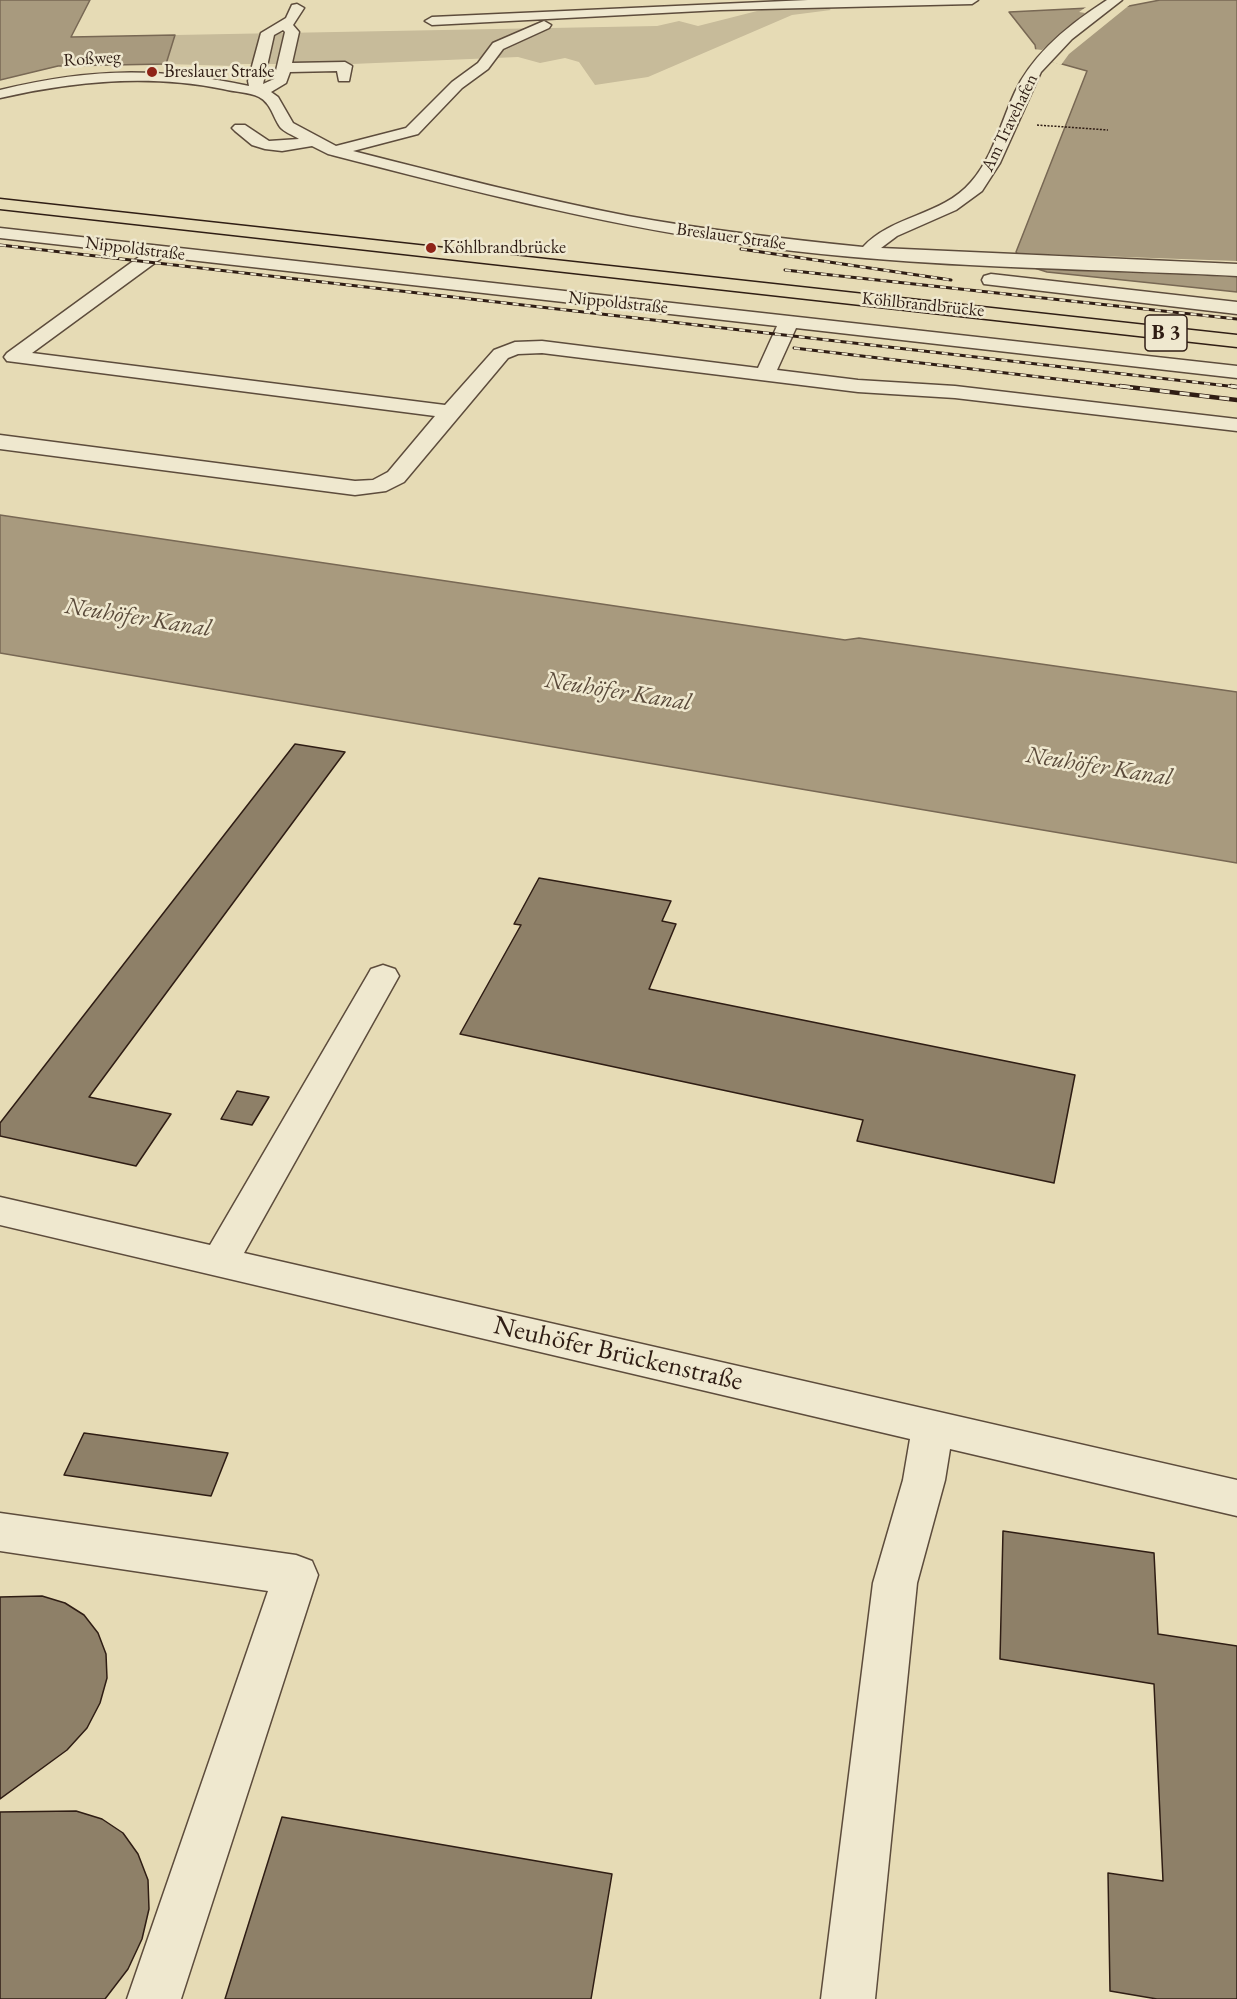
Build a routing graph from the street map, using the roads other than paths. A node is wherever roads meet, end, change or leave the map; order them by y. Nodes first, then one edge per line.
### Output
1 (972, 0) edge
2 (1116, 0) edge
3 (297, 8) dead end
4 (568, 16) junction
5 (432, 21) dead end
6 (289, 28) junction
7 (285, 65) junction
8 (259, 68) junction
9 (348, 70) dead end
10 (199, 80) junction
11 (258, 91) junction
12 (0, 94) edge
13 (240, 128) dead end
14 (312, 141) junction
15 (273, 148) junction
16 (334, 151) junction
17 (303, 159) dead end
18 (324, 166) dead end
19 (346, 170) dead end
20 (0, 196) edge
21 (0, 204) edge
22 (928, 218) junction
23 (0, 232) edge
24 (158, 252) junction
25 (867, 253) junction
26 (905, 255) junction
27 (1237, 270) edge
28 (968, 271) junction
29 (1237, 308) edge
30 (789, 322) junction
31 (1237, 330) edge
32 (1237, 341) edge
33 (7, 362) edge
34 (1237, 372) edge
35 (765, 374) junction
36 (450, 412) junction
37 (1237, 425) edge
38 (0, 442) edge
39 (383, 976) dead end
40 (0, 1211) edge
41 (220, 1262) junction
42 (933, 1427) junction
43 (1237, 1492) edge
44 (0, 1532) edge
45 (154, 1999) edge
46 (848, 1999) edge

1 - 4 street
2 - 22 street, Am Travehafen
3 - 6 street
4 - 5 street
4 - 16 street
6 - 7 street
6 - 8 street
7 - 9 street
7 - 11 street
8 - 10 street
8 - 11 street
10 - 11 street, Roßweg
10 - 12 street, Roßweg
11 - 14 street, Breslauer Straße
13 - 15 street
14 - 15 street
14 - 16 street, Breslauer Straße
15 - 17 street
16 - 25 street, Breslauer Straße
18 - 19 street
20 - 31 main road, Köhlbrandbrücke / B 3
21 - 32 main road, Köhlbrandbrücke / B 3
22 - 25 street, Am Travehafen
22 - 26 street, Am Travehafen
23 - 24 street, Nippoldstraße
24 - 30 street, Nippoldstraße
24 - 33 street
25 - 26 street, Breslauer Straße
26 - 28 street, Breslauer Straße
27 - 28 street
28 - 29 street
30 - 34 street, Nippoldstraße
30 - 35 street
33 - 36 street
35 - 36 street
35 - 37 street
36 - 38 street
39 - 41 street
40 - 41 street, Neuhöfer Brückenstraße
41 - 42 street, Neuhöfer Brückenstraße
42 - 43 street, Neuhöfer Brückenstraße
42 - 46 street
44 - 45 street

